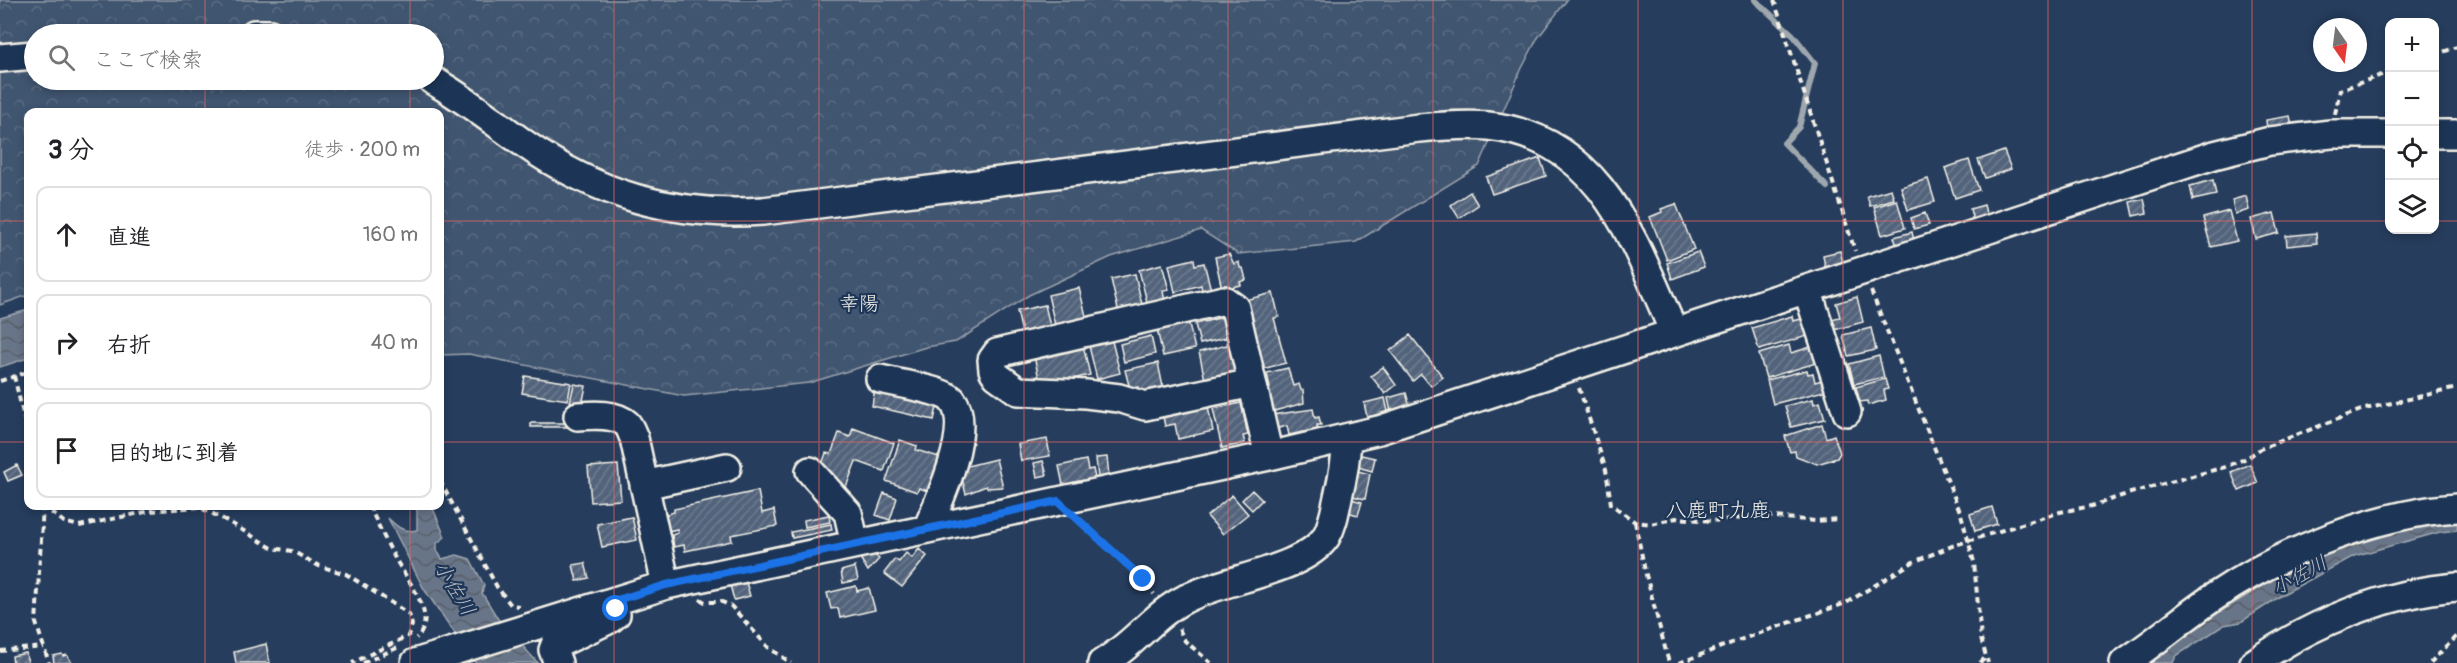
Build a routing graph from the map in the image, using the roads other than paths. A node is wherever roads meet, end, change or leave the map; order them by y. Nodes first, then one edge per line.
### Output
1 (24, 56) edge
2 (0, 58) edge
3 (444, 88) edge
4 (2385, 134) edge
5 (2439, 134) edge
6 (2457, 134) edge
7 (1807, 289) junction
8 (1674, 332) junction
9 (880, 379) dead end
10 (1252, 383) junction
11 (1847, 412) dead end
12 (578, 416) dead end
13 (1347, 439) junction
14 (1269, 456) junction
15 (727, 467) dead end
16 (810, 471) dead end
17 (644, 485) junction
18 (2457, 508) edge
19 (927, 529) junction
20 (855, 544) junction
21 (666, 585) junction
22 (2457, 587) edge
23 (614, 601) junction
24 (410, 650) edge
25 (558, 663) edge
26 (1102, 663) edge
27 (2124, 663) edge
28 (2254, 663) edge

1 - 2 street
3 - 8 street
4 - 7 street
5 - 6 street
7 - 8 street
7 - 11 street
8 - 13 street
9 - 19 street
10 - 10 street
10 - 14 street
12 - 17 street
13 - 14 street
13 - 26 street
14 - 19 street
15 - 17 street
16 - 20 street
17 - 21 street
18 - 27 street
19 - 20 street
20 - 21 street
21 - 23 street
22 - 28 street
23 - 24 street
23 - 25 street

